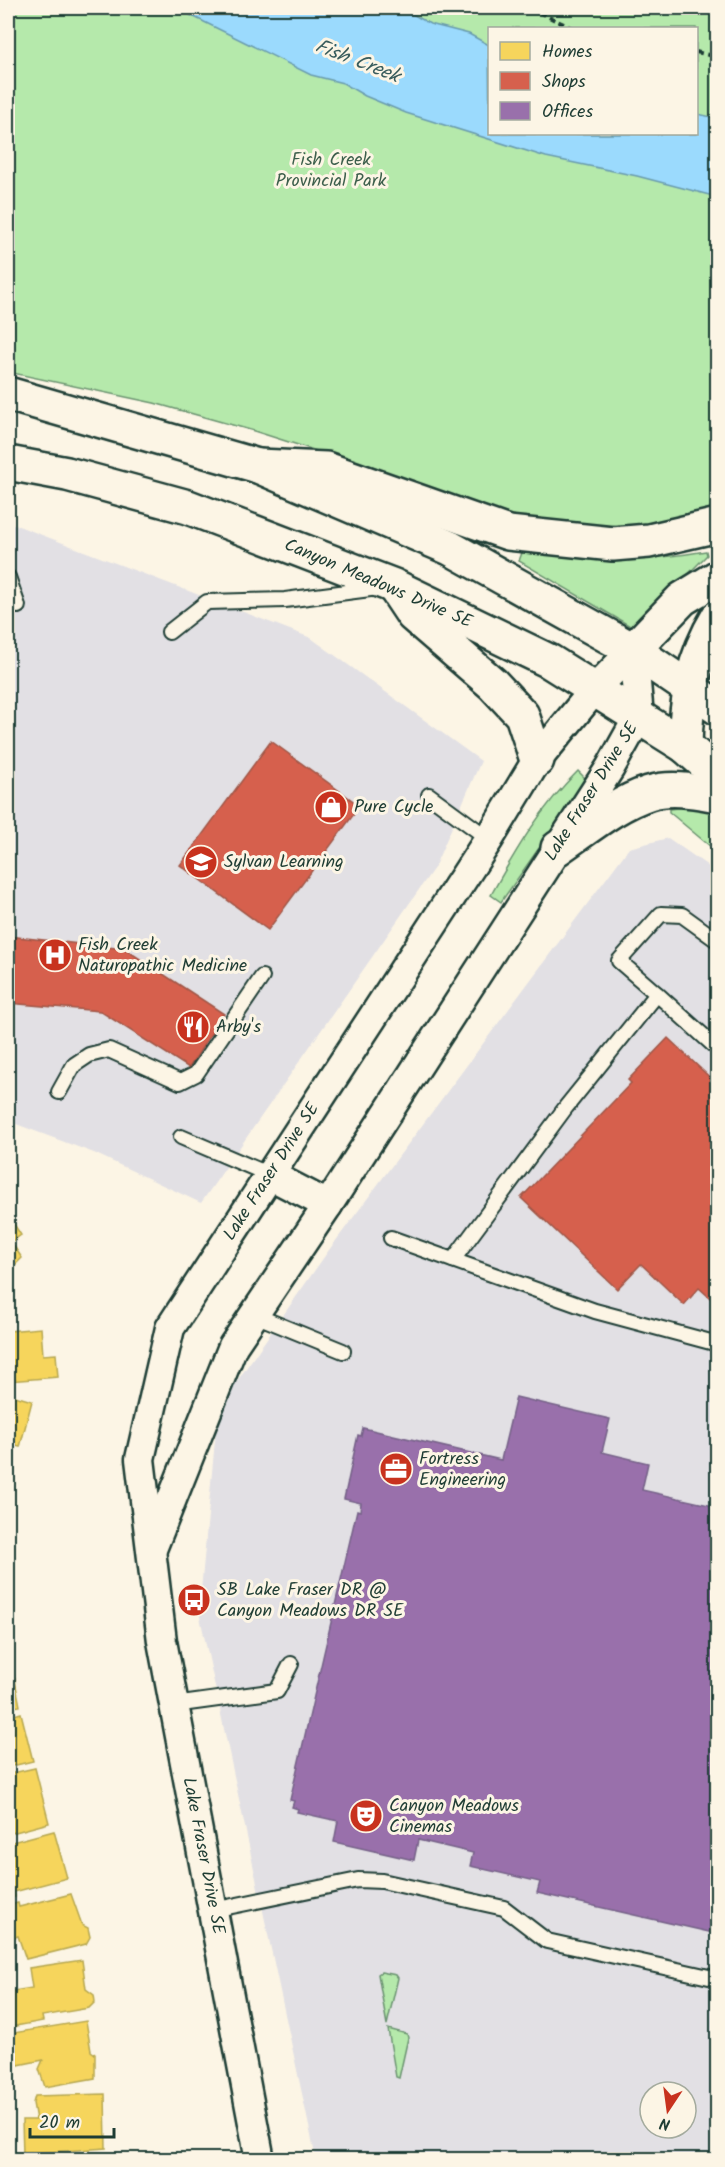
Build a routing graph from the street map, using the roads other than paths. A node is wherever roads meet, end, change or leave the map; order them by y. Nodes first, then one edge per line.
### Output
1 (8, 394) edge
2 (8, 463) edge
3 (258, 466) junction
4 (717, 525) edge
5 (717, 577) edge
6 (8, 578) edge
7 (394, 586) junction
8 (18, 606) dead end
9 (717, 618) edge
10 (169, 632) dead end
11 (633, 650) junction
12 (690, 687) junction
13 (595, 689) junction
14 (717, 708) edge
15 (639, 716) junction
16 (685, 746) junction
17 (537, 760) junction
18 (717, 775) edge
19 (429, 795) dead end
20 (717, 795) edge
21 (489, 839) junction
22 (558, 848) junction
23 (717, 941) edge
24 (262, 977) dead end
25 (657, 994) junction
26 (717, 1049) edge
27 (59, 1092) dead end
28 (181, 1137) dead end
29 (270, 1174) junction
30 (328, 1205) junction
31 (391, 1238) dead end
32 (453, 1260) junction
33 (256, 1312) junction
34 (717, 1344) edge
35 (343, 1351) dead end
36 (151, 1551) junction
37 (291, 1665) dead end
38 (174, 1706) junction
39 (213, 1910) junction
40 (717, 1979) edge
41 (260, 2160) edge

1 - 3 main road
2 - 7 main road, Canyon Meadows Drive SE
3 - 4 main road
3 - 11 main road
5 - 11 main road
6 - 8 lane
7 - 10 lane
7 - 13 main road, Canyon Meadows Drive SE
7 - 17 main road
9 - 12 main road
11 - 12 main road
11 - 13 street, Lake Fraser Drive SE
11 - 15 street, Lake Fraser Drive SE
12 - 14 main road
12 - 16 main road
13 - 15 main road, Canyon Meadows Drive SE
13 - 17 street, Lake Fraser Drive SE
15 - 16 main road, Canyon Meadows Drive SE
15 - 22 street, Lake Fraser Drive SE
16 - 18 main road, Canyon Meadows Drive SE
17 - 21 street, Lake Fraser Drive SE
19 - 21 lane
20 - 22 main road
21 - 29 street, Lake Fraser Drive SE
22 - 30 street, Lake Fraser Drive SE
23 - 25 lane
24 - 27 lane
25 - 26 lane
25 - 32 lane
28 - 29 lane
29 - 30 street
29 - 36 street, Lake Fraser Drive SE
30 - 33 street, Lake Fraser Drive SE
31 - 32 lane
32 - 34 lane
33 - 35 lane
33 - 36 street, Lake Fraser Drive SE
36 - 38 street, Lake Fraser Drive SE
37 - 38 lane
38 - 39 street, Lake Fraser Drive SE
39 - 40 lane
39 - 41 street, Lake Fraser Drive SE

